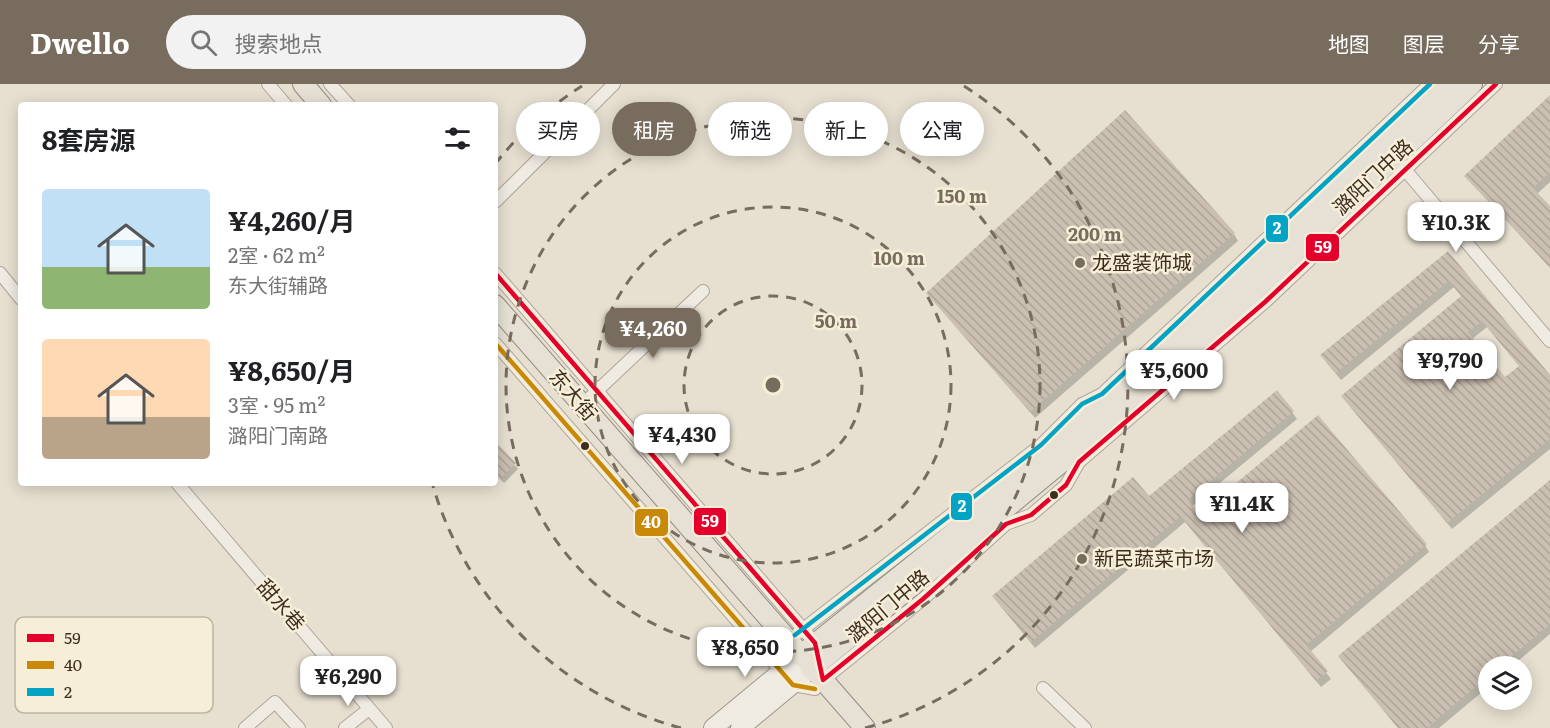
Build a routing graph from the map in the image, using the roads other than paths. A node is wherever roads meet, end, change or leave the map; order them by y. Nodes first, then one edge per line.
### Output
1 (268, 84) edge
2 (288, 84) edge
3 (303, 84) edge
4 (330, 84) edge
5 (614, 84) edge
6 (1430, 84) edge
7 (1451, 84) edge
8 (1472, 84) edge
9 (1496, 84) edge
10 (283, 102) edge
11 (303, 102) edge
12 (318, 102) edge
13 (346, 102) edge
14 (1395, 157) junction
15 (498, 199) edge
16 (0, 273) edge
17 (498, 276) edge
18 (703, 291) dead end
19 (18, 295) edge
20 (498, 309) edge
21 (498, 325) edge
22 (1550, 341) edge
23 (498, 346) edge
24 (598, 391) junction
25 (582, 405) junction
26 (180, 486) edge
27 (803, 664) junction
28 (1043, 688) dead end
29 (369, 709) junction
30 (245, 728) edge
31 (299, 728) edge
32 (345, 728) edge
33 (386, 728) edge
34 (713, 728) edge
35 (740, 728) edge
36 (850, 728) edge
37 (866, 728) edge
38 (1085, 728) edge

1 - 10 street
2 - 11 main road
3 - 12 main road
4 - 13 street
5 - 15 street
6 - 27 street
7 - 14 main road, 潞阳门中路
8 - 14 main road, 潞阳门中路
9 - 14 street
14 - 22 street
14 - 27 main road, 潞阳门中路
16 - 19 street
17 - 24 street
18 - 24 street
20 - 25 main road, 东大街
21 - 27 main road, 东大街
23 - 27 street
24 - 25 street
24 - 27 street
25 - 27 main road, 东大街
26 - 29 street, 甜水巷
27 - 34 main road
27 - 35 main road
27 - 36 main road, 东大街
27 - 37 main road, 东大街
28 - 38 street
29 - 32 street
29 - 33 street, 甜水巷
30 - 31 street

